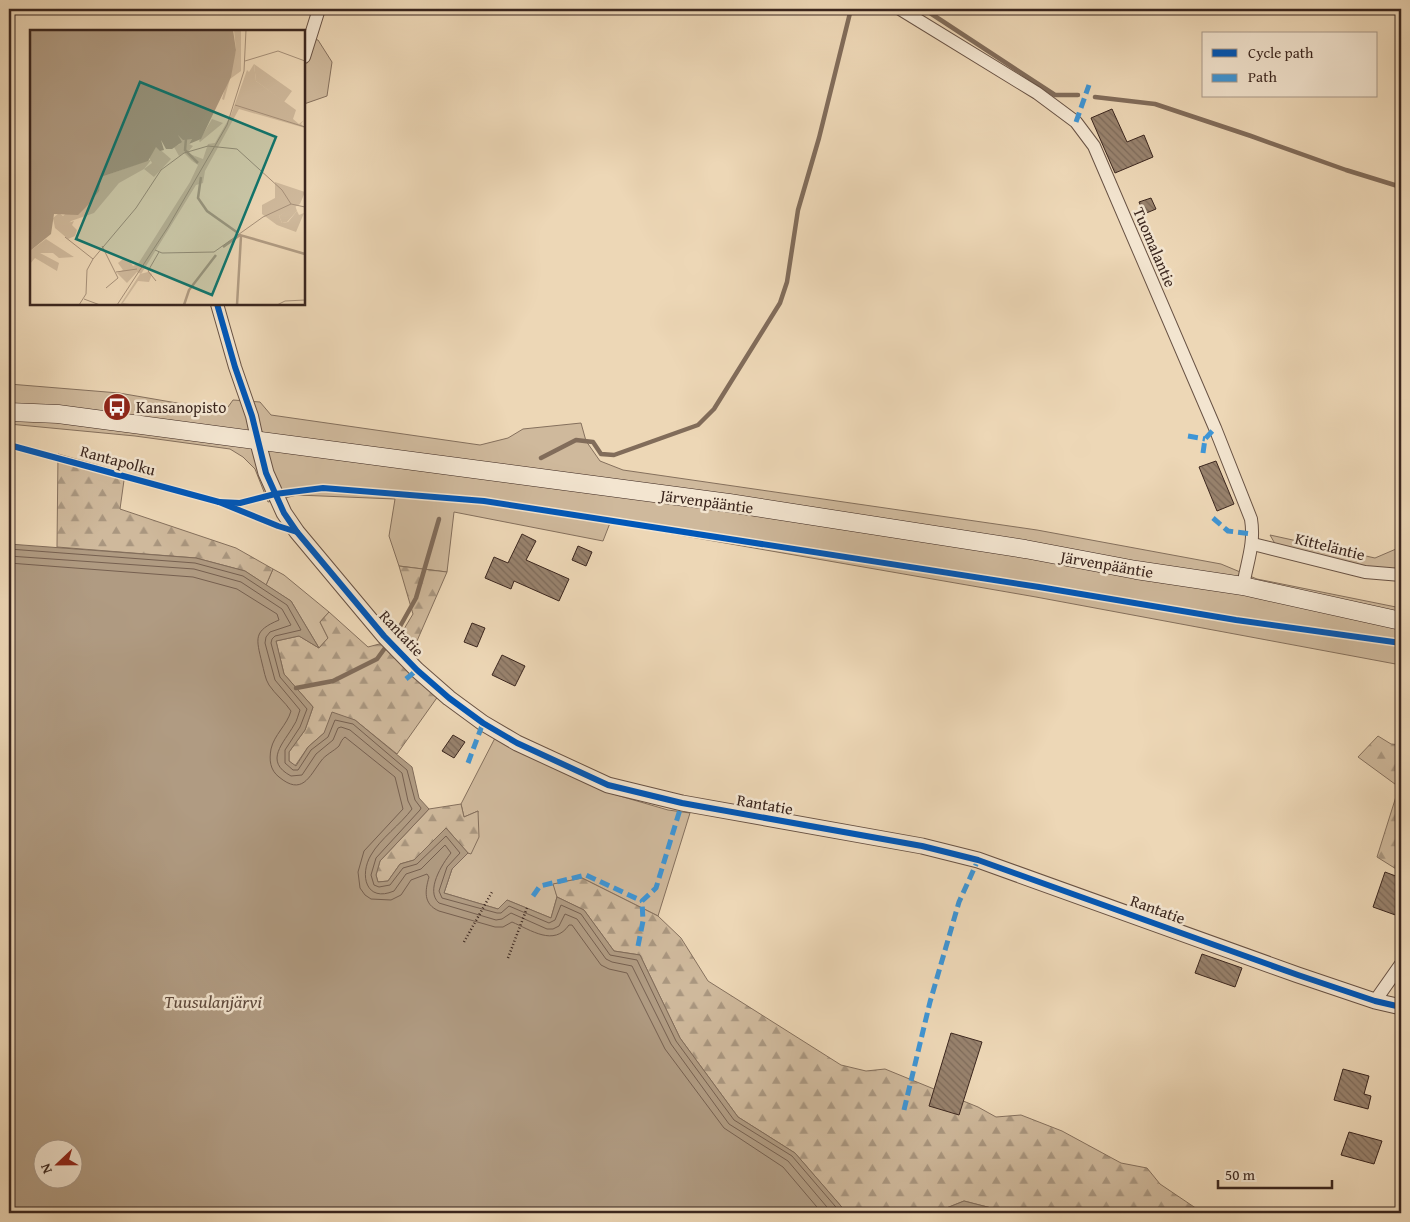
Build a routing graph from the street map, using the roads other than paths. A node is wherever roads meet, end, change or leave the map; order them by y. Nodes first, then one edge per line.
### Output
1 (319, 9) edge
2 (900, 9) edge
3 (305, 54) edge
4 (217, 305) edge
5 (9, 412) edge
6 (257, 439) junction
7 (1252, 544) junction
8 (1401, 575) edge
9 (1243, 586) junction
10 (1401, 621) edge
11 (1401, 964) edge
12 (1375, 1001) junction
13 (1401, 1007) edge

1 - 3 street
2 - 7 street, Tuomalantie
4 - 6 street
5 - 6 main road, Järvenpääntie
6 - 9 main road, Järvenpääntie
6 - 12 street, Rantatie
7 - 8 street, Kitteläntie
7 - 9 street, Tuomalantie
9 - 10 main road, Järvenpääntie
11 - 12 street
12 - 13 street, Rantatie

